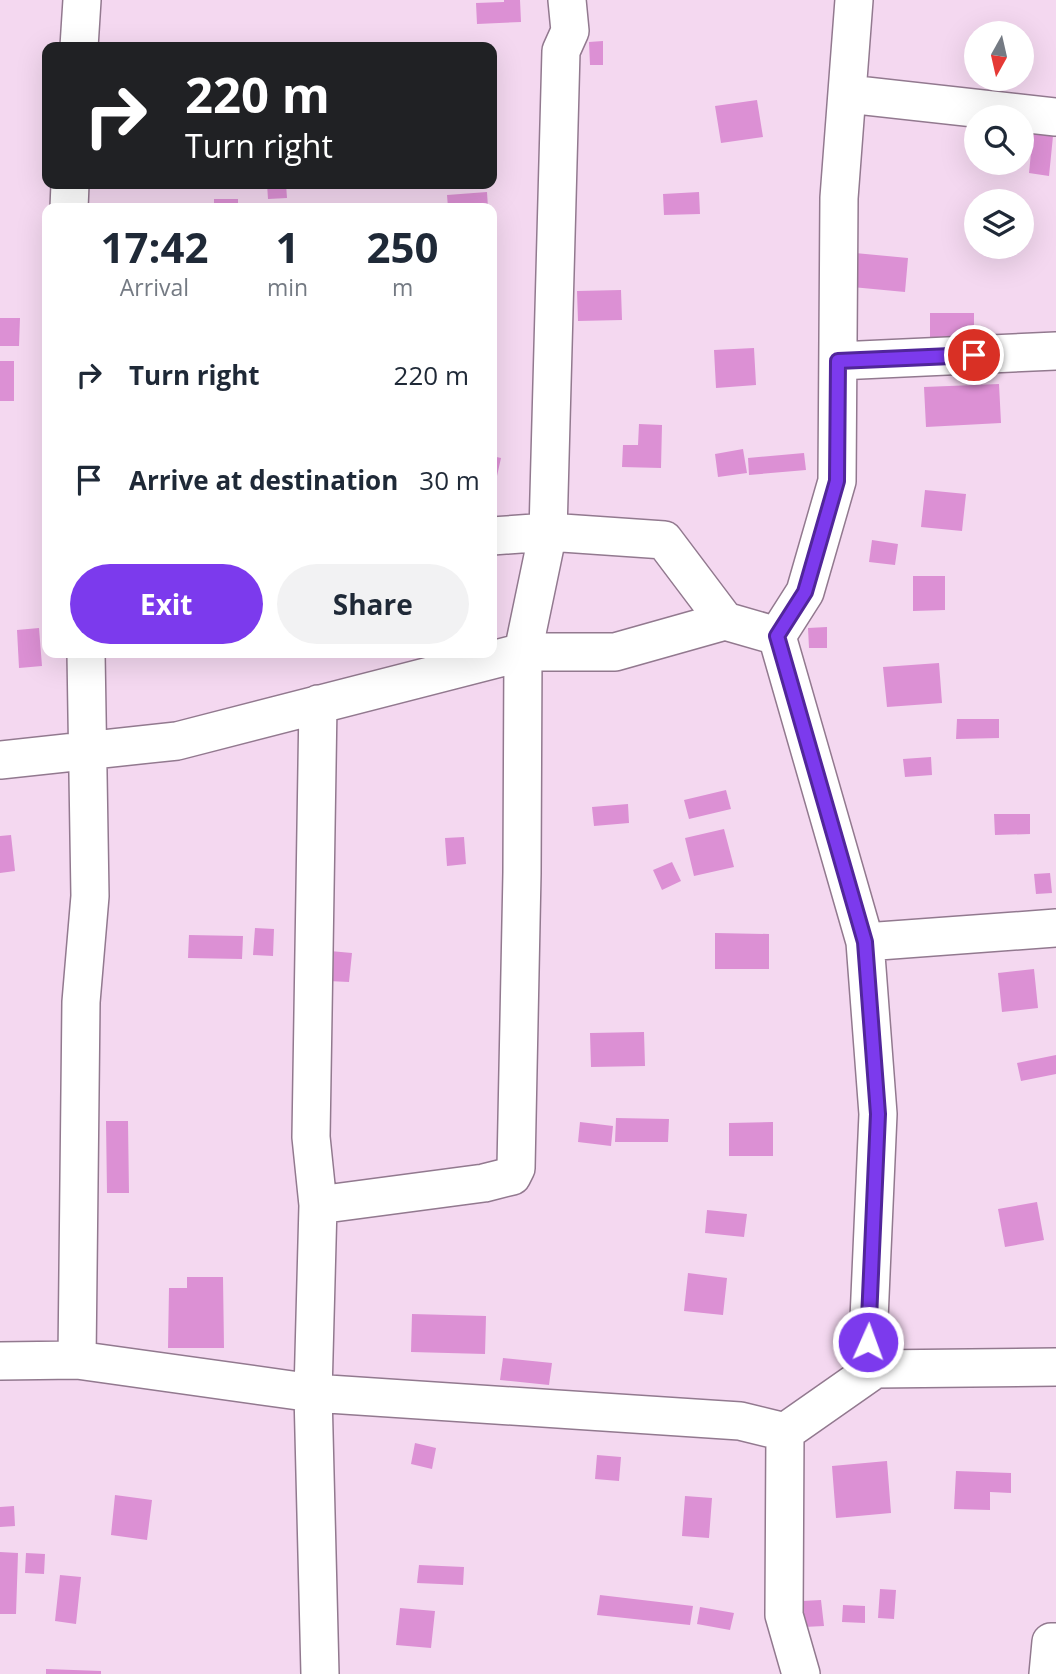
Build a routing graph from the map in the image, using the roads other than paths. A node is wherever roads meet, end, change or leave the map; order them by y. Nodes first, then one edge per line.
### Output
1 (82, 0) edge
2 (566, 0) edge
3 (854, 0) edge
4 (79, 42) edge
5 (848, 94) junction
6 (1056, 117) edge
7 (1056, 351) edge
8 (838, 361) junction
9 (548, 532) junction
10 (497, 536) edge
11 (725, 621) junction
12 (777, 636) junction
13 (523, 652) junction
14 (86, 658) edge
15 (318, 704) junction
16 (87, 750) junction
17 (0, 760) edge
18 (1056, 928) edge
19 (865, 942) junction
20 (318, 1205) junction
21 (77, 1360) junction
22 (0, 1361) edge
23 (1056, 1367) edge
24 (875, 1369) junction
25 (313, 1393) junction
26 (785, 1432) junction
27 (1056, 1642) edge
28 (320, 1674) edge
29 (801, 1674) edge
30 (1048, 1674) edge

1 - 4 street
2 - 9 street
3 - 5 street
5 - 6 street
5 - 8 street
7 - 8 street
8 - 12 street
9 - 10 street
9 - 11 street
9 - 13 street
11 - 12 street
11 - 13 street
12 - 19 street
13 - 15 street
13 - 20 street
14 - 16 street
15 - 16 street
15 - 20 street
16 - 17 street
16 - 21 street
18 - 19 street
19 - 24 street
20 - 25 street
21 - 22 street
21 - 25 street
23 - 24 street
24 - 26 street
25 - 26 street
25 - 28 street
26 - 29 street
27 - 30 street

